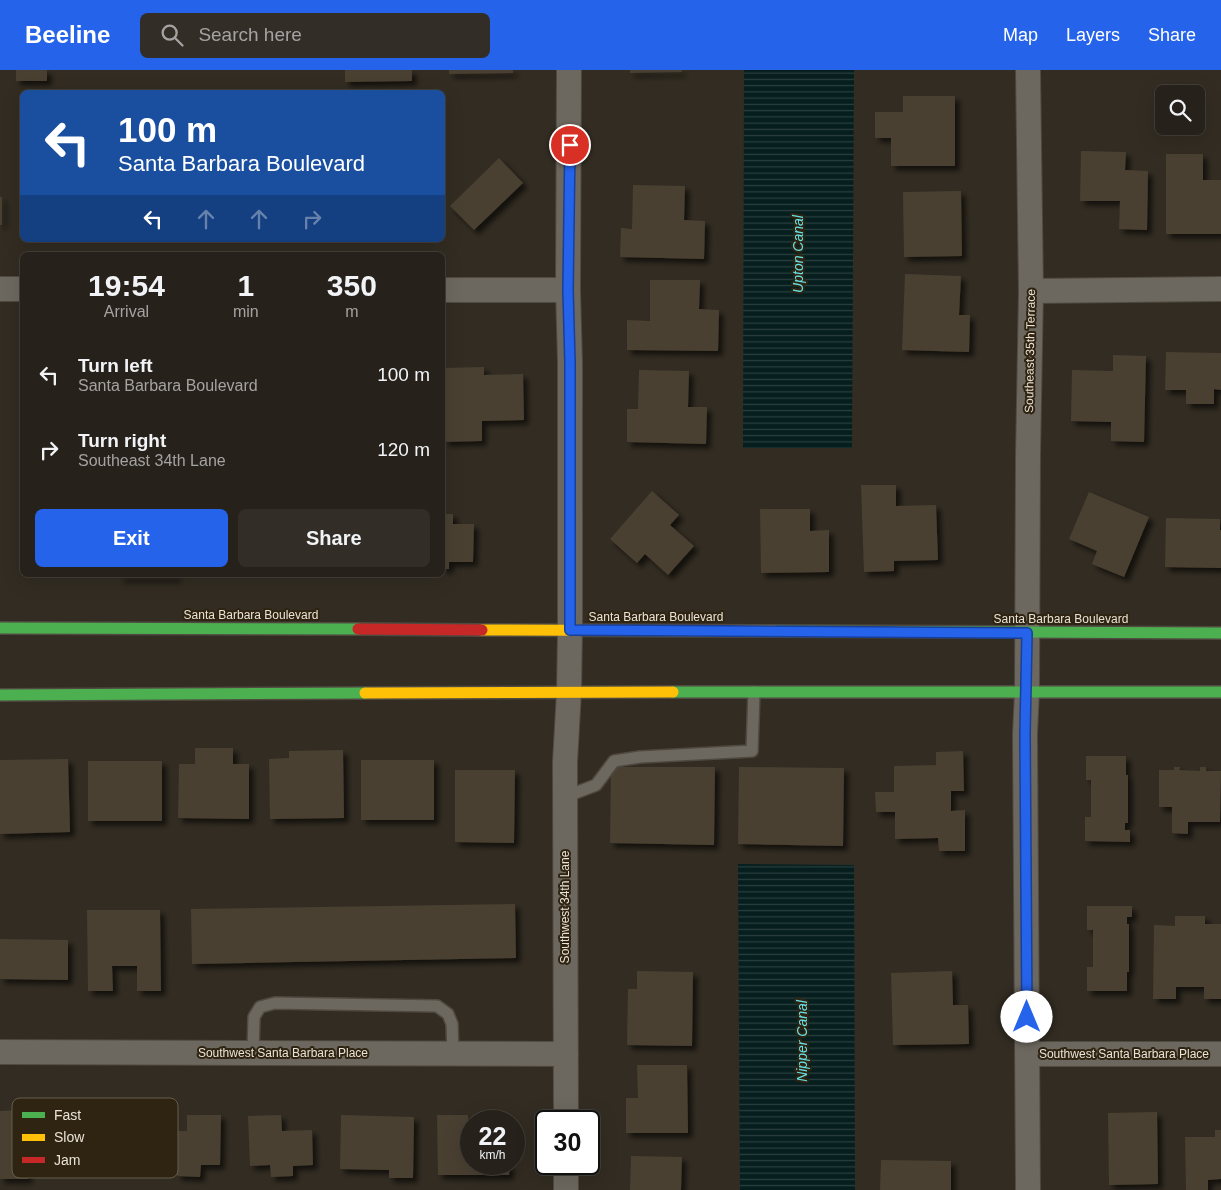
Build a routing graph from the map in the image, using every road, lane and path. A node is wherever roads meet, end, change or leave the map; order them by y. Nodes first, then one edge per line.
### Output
1 (569, 70) edge
2 (1028, 70) edge
3 (0, 289) edge
4 (20, 289) edge
5 (445, 290) edge
6 (568, 290) junction
7 (1221, 290) edge
8 (1031, 291) junction
9 (0, 628) edge
10 (570, 630) junction
11 (1027, 633) junction
12 (1221, 633) edge
13 (1027, 691) junction
14 (569, 692) junction
15 (754, 692) junction
16 (1221, 692) edge
17 (0, 695) edge
18 (565, 796) junction
19 (0, 1052) edge
20 (253, 1053) junction
21 (453, 1054) junction
22 (566, 1054) junction
23 (1027, 1054) junction
24 (1221, 1054) edge
25 (566, 1110) edge
26 (566, 1175) edge
27 (566, 1190) edge
28 (1028, 1190) edge

1 - 6 street, Southwest 34th Lane
2 - 8 street, Southeast 35th Terrace
3 - 4 street
5 - 6 street
6 - 10 street, Southwest 34th Lane
7 - 8 street
8 - 11 street, Southeast 35th Terrace
9 - 10 main road, Santa Barbara Boulevard
10 - 11 main road, Santa Barbara Boulevard
10 - 14 street, Southwest 34th Lane
11 - 12 main road, Santa Barbara Boulevard
11 - 13 street, Southeast 35th Terrace
13 - 15 main road
13 - 16 main road
13 - 23 street, Southeast 35th Terrace
14 - 15 main road
14 - 17 main road
14 - 18 street, Southwest 34th Lane
15 - 18 lane
18 - 22 street, Southwest 34th Lane
19 - 20 street, Southwest Santa Barbara Place
20 - 21 street, Southwest Santa Barbara Place
20 - 21 lane
21 - 22 street, Southwest Santa Barbara Place
22 - 25 street, Southwest 34th Lane
23 - 24 street, Southwest Santa Barbara Place
23 - 28 street, Southeast 35th Terrace
26 - 27 street

